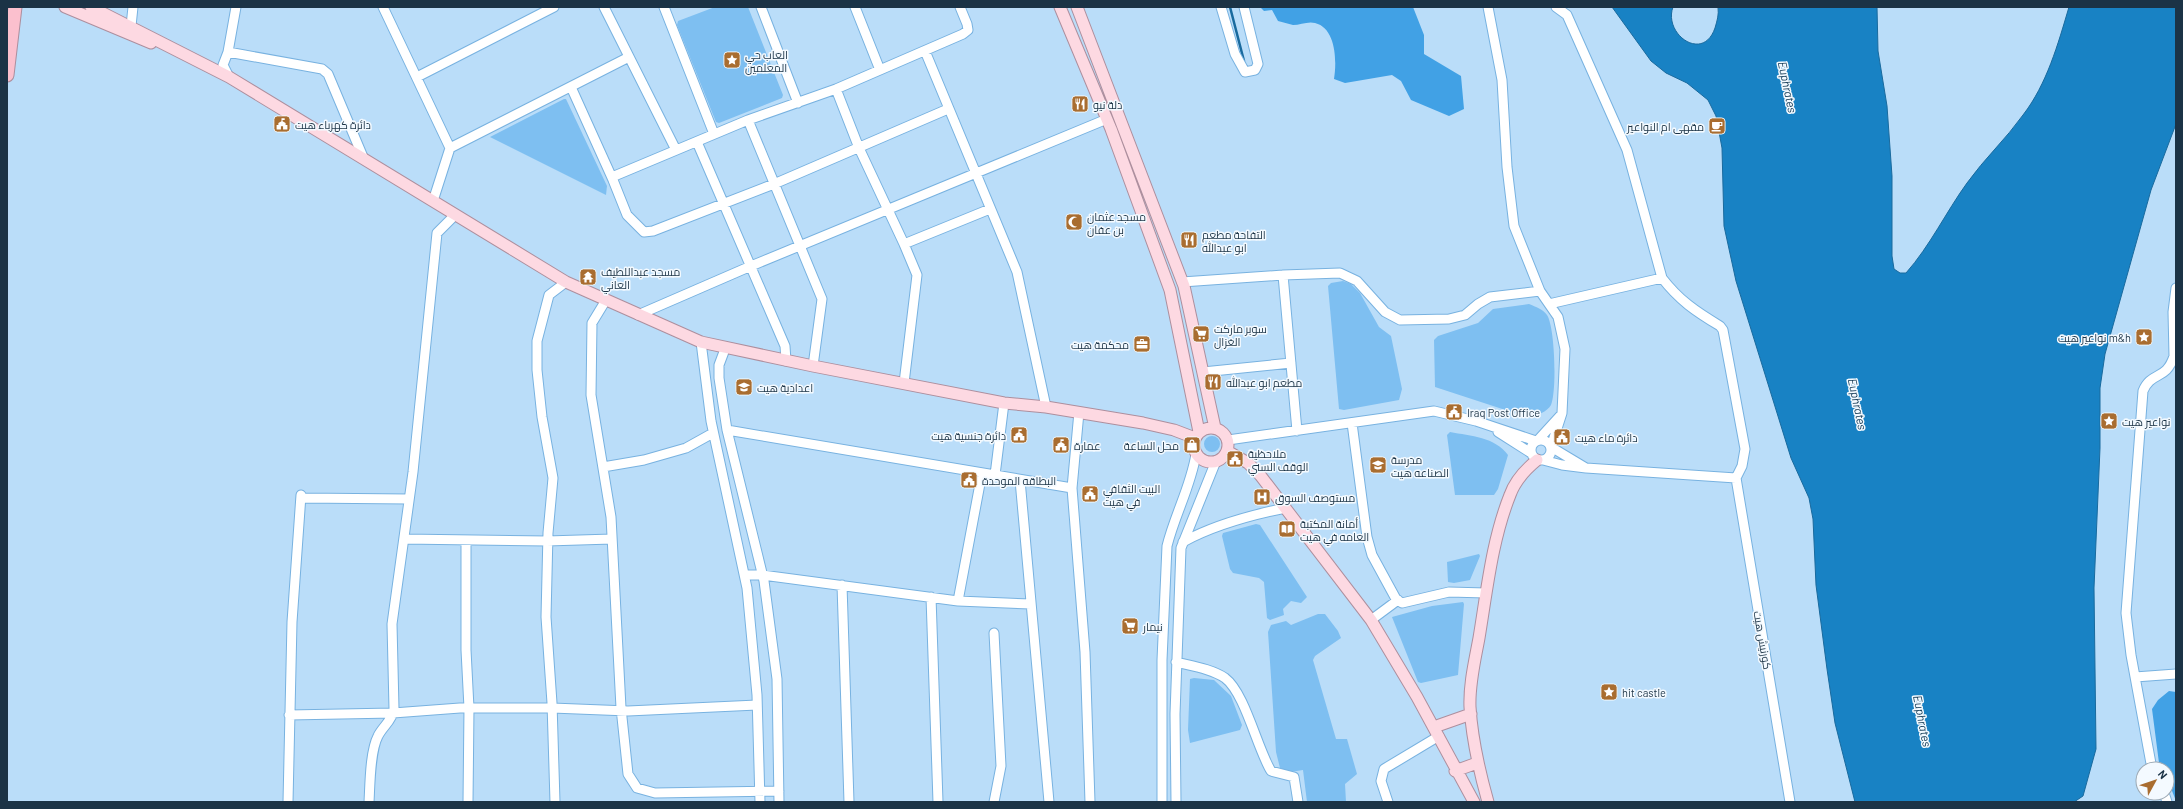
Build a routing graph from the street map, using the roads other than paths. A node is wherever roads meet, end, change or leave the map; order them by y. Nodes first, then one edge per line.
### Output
1 (15, 7) edge
2 (65, 7) edge
3 (91, 7) edge
4 (133, 7) edge
5 (236, 7) edge
6 (383, 7) edge
7 (554, 7) edge
8 (604, 7) edge
9 (761, 7) edge
10 (855, 7) edge
11 (960, 7) edge
12 (1221, 7) edge
13 (1244, 7) edge
14 (1556, 7) edge
15 (667, 8) edge
16 (1491, 8) edge
17 (1078, 9) edge
18 (1062, 12) edge
19 (131, 26) junction
20 (925, 51) junction
21 (228, 52) junction
22 (190, 56) junction
23 (629, 57) junction
24 (880, 70) junction
25 (7, 75) edge
26 (229, 77) junction
27 (416, 77) junction
28 (571, 87) junction
29 (836, 89) junction
30 (798, 103) junction
31 (948, 109) junction
32 (1107, 119) junction
33 (748, 120) junction
34 (714, 134) junction
35 (697, 142) junction
36 (450, 148) junction
37 (859, 148) junction
38 (676, 150) junction
39 (363, 157) junction
40 (976, 174) junction
41 (612, 177) junction
42 (774, 184) junction
43 (434, 201) junction
44 (724, 204) junction
45 (990, 209) junction
46 (887, 210) junction
47 (455, 215) junction
48 (904, 244) junction
49 (800, 246) junction
50 (751, 266) junction
51 (1283, 275) junction
52 (1662, 278) junction
53 (566, 282) junction
54 (1182, 282) junction
55 (2176, 288) edge
56 (1540, 292) junction
57 (606, 300) junction
58 (1548, 304) junction
59 (638, 314) junction
60 (701, 342) junction
61 (725, 349) junction
62 (786, 361) junction
63 (1291, 362) junction
64 (813, 366) junction
65 (1203, 372) junction
66 (904, 383) junction
67 (1004, 403) junction
68 (1046, 408) junction
69 (1079, 412) junction
70 (1562, 413) junction
71 (1352, 423) junction
72 (1488, 426) junction
73 (1215, 428) junction
74 (727, 430) junction
75 (1297, 431) junction
76 (714, 433) junction
77 (1197, 435) junction
78 (1538, 440) junction
79 (1228, 446) junction
80 (1551, 447) junction
81 (1196, 454) junction
82 (1537, 458) junction
83 (1216, 461) junction
84 (603, 467) junction
85 (1586, 468) junction
86 (982, 473) junction
87 (995, 476) junction
88 (1736, 478) junction
89 (1020, 480) junction
90 (1072, 488) junction
91 (409, 499) junction
92 (1286, 508) junction
93 (404, 539) junction
94 (612, 539) junction
95 (466, 540) junction
96 (547, 541) junction
97 (1183, 542) junction
98 (745, 575) junction
99 (762, 575) junction
100 (842, 585) junction
101 (1486, 593) junction
102 (932, 597) junction
103 (1398, 600) junction
104 (958, 601) junction
105 (1031, 604) junction
106 (1371, 620) junction
107 (994, 633) dead end
108 (1176, 662) junction
109 (2176, 674) edge
110 (2135, 677) junction
111 (757, 705) junction
112 (469, 708) junction
113 (552, 708) junction
114 (622, 710) junction
115 (393, 713) junction
116 (1471, 714) junction
117 (289, 715) junction
118 (1436, 731) junction
119 (2151, 761) edge
120 (1477, 763) junction
121 (1456, 771) junction
122 (779, 790) junction
123 (760, 792) junction
124 (288, 802) edge
125 (369, 802) edge
126 (468, 802) edge
127 (555, 802) edge
128 (760, 802) edge
129 (779, 802) edge
130 (849, 802) edge
131 (938, 802) edge
132 (994, 802) edge
133 (1049, 802) edge
134 (1090, 802) edge
135 (1162, 802) edge
136 (1176, 802) edge
137 (1298, 802) edge
138 (1388, 802) edge
139 (1474, 802) edge
140 (1488, 802) edge
141 (1790, 802) edge

1 - 25 highway
2 - 22 main road
3 - 19 main road
4 - 19 street
5 - 21 street
6 - 27 street
7 - 27 street
8 - 23 street
9 - 30 street
10 - 24 street
11 - 20 street
12 - 13 street
14 - 52 street
15 - 34 street
16 - 56 street
17 - 18 main road
17 - 54 main road
18 - 32 main road
19 - 22 main road
20 - 24 street
20 - 31 street
21 - 26 street
21 - 39 street
22 - 26 main road
23 - 28 street
23 - 38 street
24 - 29 street
26 - 39 main road
27 - 36 street
28 - 36 street
28 - 41 street
29 - 30 street
29 - 37 street
30 - 33 street
31 - 37 street
31 - 40 street
32 - 40 street
32 - 77 main road
33 - 34 street
33 - 42 street
34 - 35 street
35 - 38 street
35 - 44 street
36 - 43 street
37 - 42 street
37 - 46 street
38 - 41 street
39 - 43 main road
40 - 45 street
40 - 46 street
41 - 44 street
42 - 44 street
42 - 49 street
43 - 47 main road
44 - 50 street
45 - 48 street
45 - 68 street
46 - 48 street
46 - 49 street
47 - 53 main road
47 - 91 street
48 - 66 street
49 - 50 street
49 - 64 street
50 - 59 street
50 - 62 street
51 - 54 street
51 - 56 street
51 - 63 street
52 - 58 street
52 - 88 street
53 - 57 main road
53 - 96 street
54 - 65 main road
55 - 110 street
56 - 58 street
57 - 59 main road
57 - 84 street
58 - 70 street
59 - 60 main road
60 - 61 main road
60 - 76 street
61 - 62 main road
61 - 74 street
62 - 64 main road
63 - 65 street
63 - 75 street
64 - 66 main road
65 - 73 main road
66 - 67 main road
67 - 68 main road
67 - 87 street
68 - 69 main road
69 - 77 main road
69 - 90 street
70 - 78 street
70 - 80 street
71 - 72 street
71 - 75 street
71 - 103 street
72 - 78 street
72 - 82 street
73 - 77 main road
73 - 79 main road
74 - 86 street
74 - 99 street
75 - 79 street
76 - 84 street
76 - 98 street
77 - 81 main road
78 - 80 street
78 - 82 street
79 - 83 main road
79 - 92 main road
80 - 82 street
80 - 85 street
81 - 83 main road
81 - 135 street
82 - 85 street
82 - 101 main road
83 - 97 street
84 - 94 street
85 - 88 street
86 - 87 street
86 - 104 street
87 - 89 street
88 - 141 street, كورنيش هيت
89 - 90 street
89 - 105 street
90 - 134 street
91 - 93 street
91 - 117 street
92 - 97 street
92 - 106 main road
93 - 95 street
93 - 115 street
94 - 96 street
94 - 114 street
95 - 96 street
95 - 112 street
96 - 113 street
97 - 108 street
98 - 99 street
98 - 111 street
99 - 100 street
99 - 122 street
100 - 102 street
100 - 130 street
101 - 103 street
101 - 116 main road
102 - 104 street
102 - 131 street
103 - 106 street
104 - 105 street
105 - 133 street
106 - 118 main road
107 - 132 street
108 - 136 street
108 - 137 street
109 - 110 street
110 - 119 street
111 - 114 street
111 - 123 street
112 - 113 street
112 - 115 street
112 - 126 street
113 - 114 street
113 - 127 street
114 - 123 street
115 - 117 street
115 - 125 street
116 - 118 main road
116 - 120 main road
117 - 124 street
118 - 121 main road
118 - 138 street
120 - 121 main road
120 - 140 main road
121 - 139 main road
122 - 123 street
122 - 129 street
123 - 128 street

